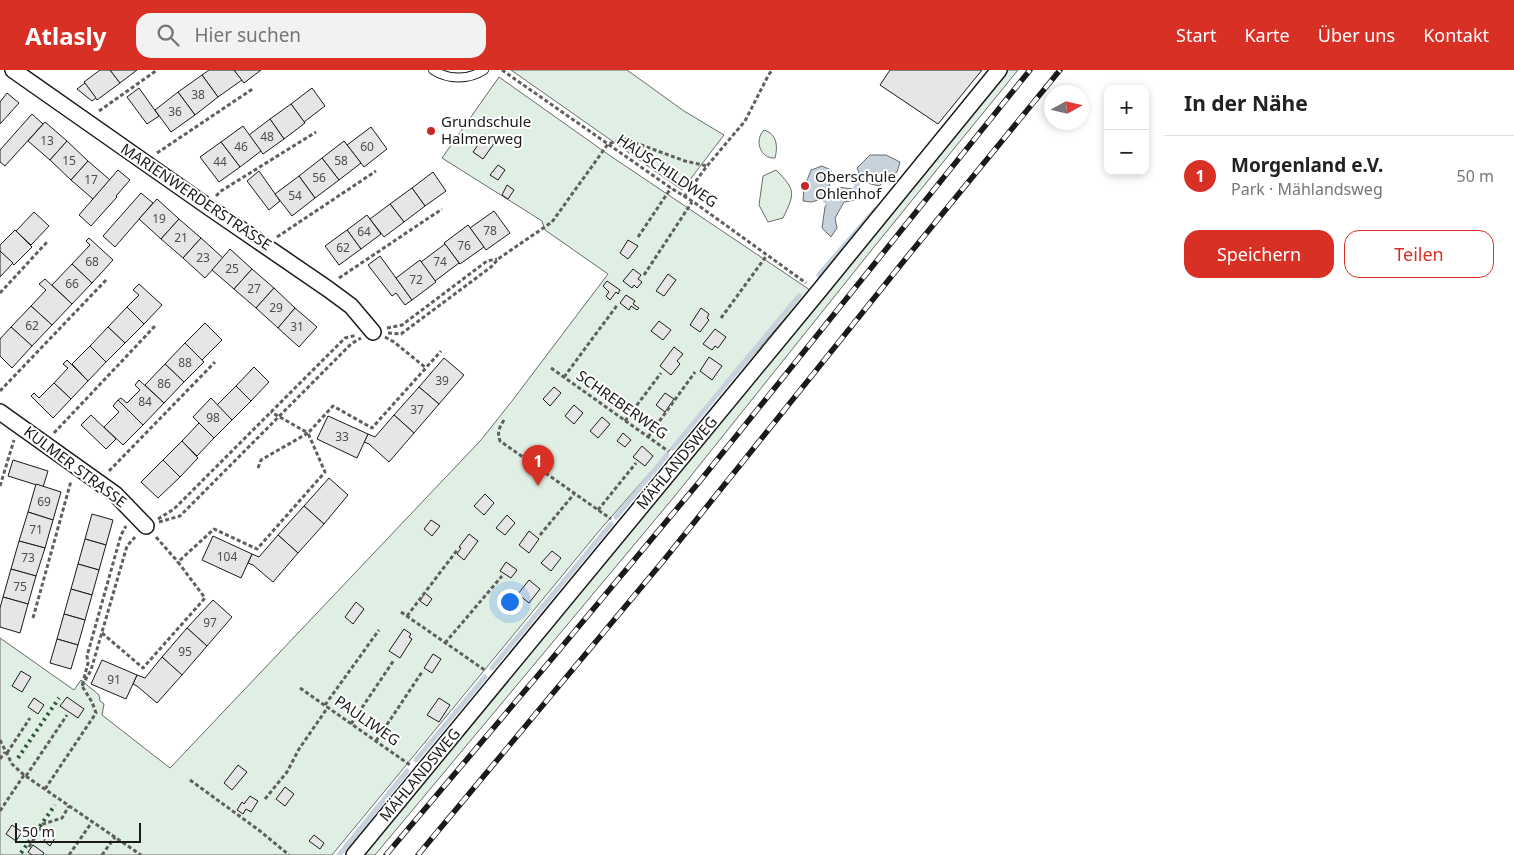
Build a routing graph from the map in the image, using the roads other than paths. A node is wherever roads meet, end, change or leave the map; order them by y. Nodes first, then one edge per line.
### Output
1 (13, 70) edge
2 (433, 70) edge
3 (484, 70) edge
4 (999, 70) edge
5 (373, 332) road end
6 (0, 412) edge
7 (151, 531) road end
8 (354, 855) edge

1 - 5 street, MARIENWERDERSTRASSE
2 - 3 lane
4 - 8 street, MÄHLANDSWEG
6 - 7 street, KULMER STRASSE

